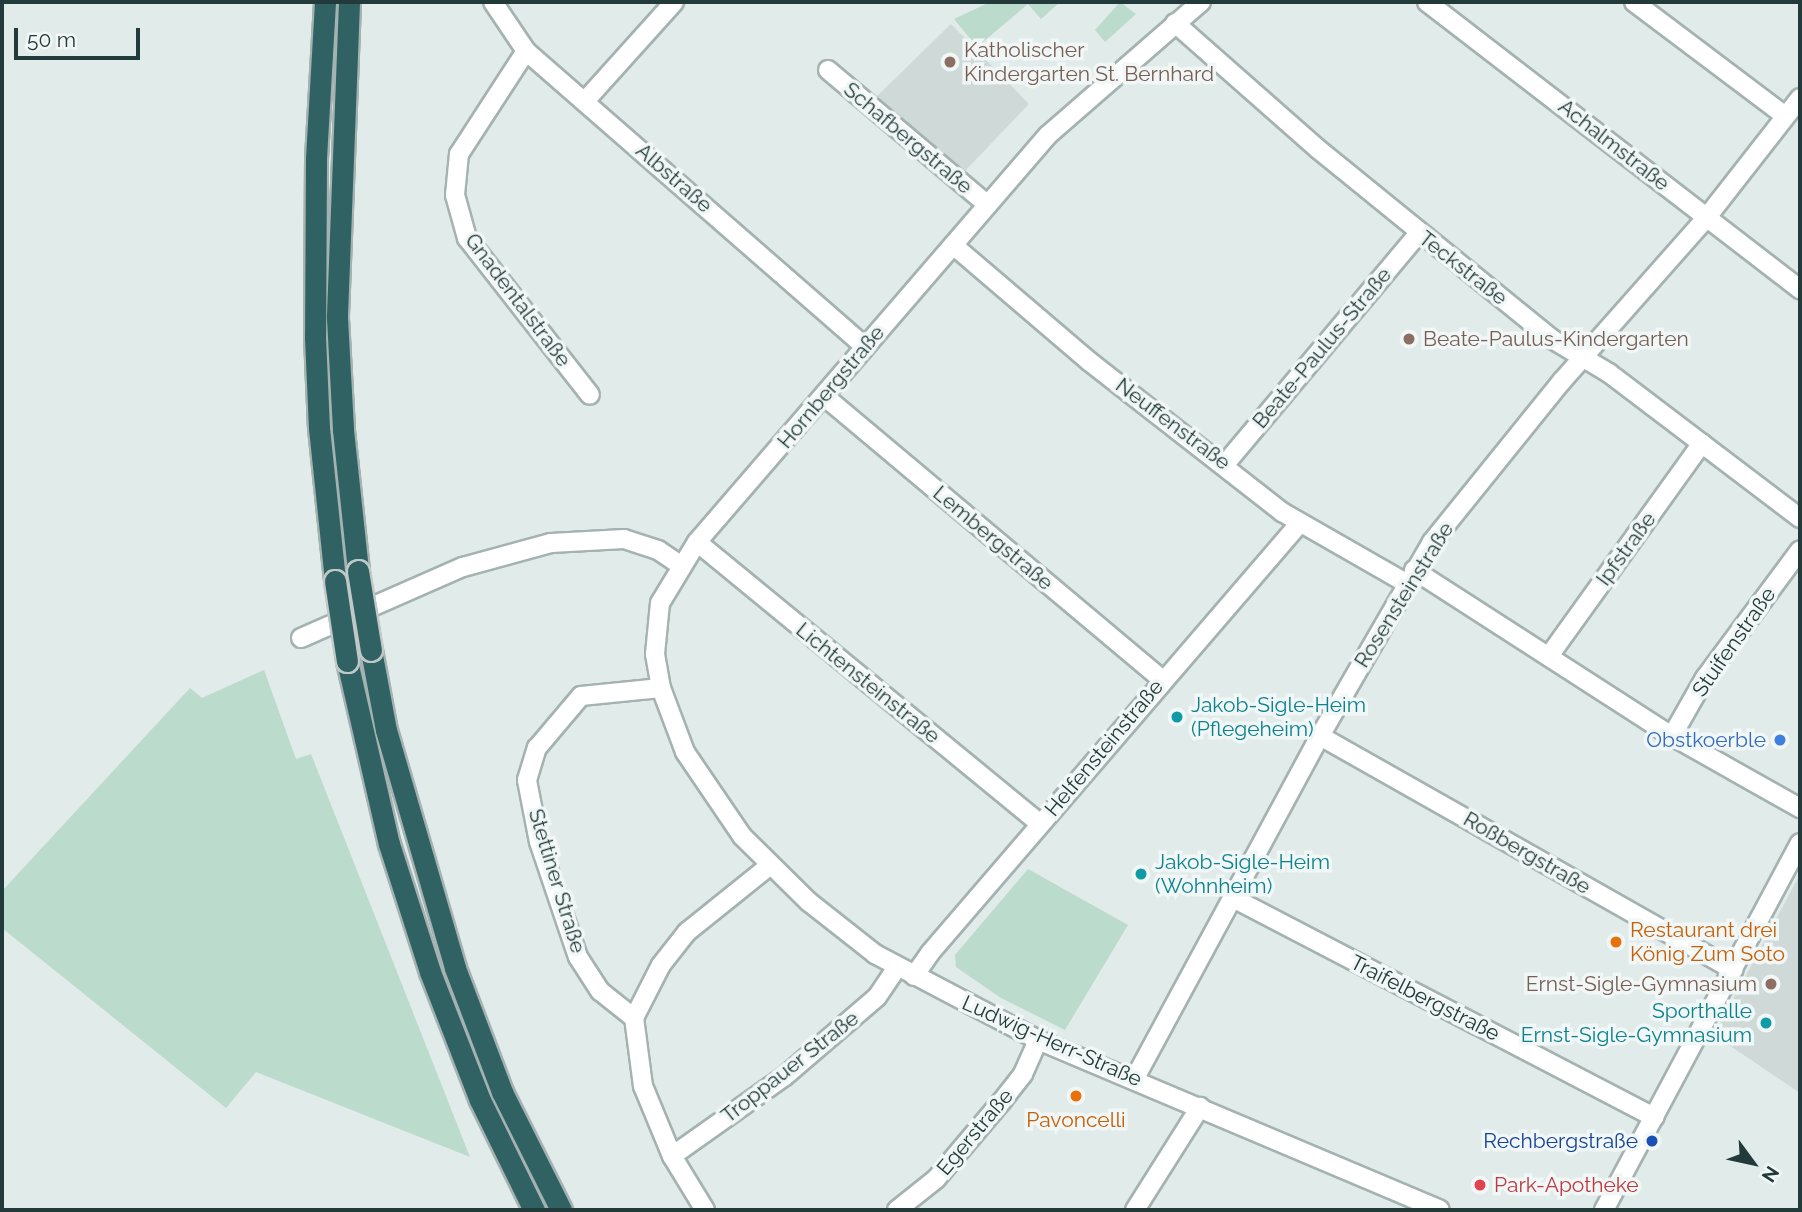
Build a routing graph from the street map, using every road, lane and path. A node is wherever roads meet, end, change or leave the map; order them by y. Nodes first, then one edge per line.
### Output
1 (325, 2) edge
2 (349, 2) edge
3 (493, 2) edge
4 (674, 2) edge
5 (1201, 2) edge
6 (1427, 2) edge
7 (1634, 2) edge
8 (1175, 23) junction
9 (526, 51) junction
10 (828, 71) dead end
11 (1800, 98) edge
12 (585, 102) junction
13 (1784, 116) junction
14 (988, 205) junction
15 (1707, 217) junction
16 (1419, 233) junction
17 (953, 245) junction
18 (1800, 289) edge
19 (865, 346) junction
20 (1583, 358) junction
21 (590, 395) dead end
22 (824, 396) junction
23 (1702, 443) junction
24 (1226, 463) junction
25 (1800, 518) edge
26 (1299, 524) junction
27 (696, 542) junction
28 (1800, 550) edge
29 (680, 565) junction
30 (1410, 577) junction
31 (301, 638) dead end
32 (1549, 656) junction
33 (1162, 680) junction
34 (661, 688) junction
35 (1320, 736) junction
36 (1672, 736) junction
37 (1800, 808) edge
38 (1040, 824) junction
39 (1800, 844) edge
40 (769, 866) junction
41 (1233, 898) junction
42 (897, 967) junction
43 (1733, 971) junction
44 (914, 976) junction
45 (634, 1018) junction
46 (1038, 1040) junction
47 (1135, 1078) junction
48 (1200, 1107) junction
49 (1654, 1117) junction
50 (672, 1156) junction
51 (534, 1210) edge
52 (561, 1210) edge
53 (705, 1210) edge
54 (897, 1210) edge
55 (1135, 1210) edge
56 (1440, 1210) edge
57 (1604, 1210) edge

1 - 51 highway, bridge
2 - 52 highway, bridge
3 - 9 street, Albstraße
4 - 12 street
5 - 8 street, Hornbergstraße
6 - 15 street, Achalmstraße
7 - 13 street
8 - 14 street, Hornbergstraße
8 - 16 street, Teckstraße
9 - 12 street, Albstraße
9 - 21 street, Gnadentalstraße
10 - 14 street, Schafbergstraße
11 - 13 street, Rosensteinstraße
12 - 19 street, Albstraße
13 - 15 street, Rosensteinstraße
14 - 17 street, Hornbergstraße
15 - 18 street, Achalmstraße
15 - 20 street, Rosensteinstraße
16 - 20 street, Teckstraße
16 - 24 street, Beate-Paulus-Straße
17 - 19 street, Hornbergstraße
17 - 24 street, Neuffenstraße
19 - 22 street, Hornbergstraße
20 - 23 street, Teckstraße
20 - 30 street, Rosensteinstraße
22 - 27 street, Hornbergstraße
22 - 33 street, Lembergstraße
23 - 25 street, Teckstraße
23 - 32 street, Ipfstraße
24 - 26 street, Neuffenstraße
26 - 30 street, Neuffenstraße
26 - 33 street, Helfensteinstraße
27 - 29 street, Hornbergstraße
27 - 38 street, Lichtensteinstraße
28 - 36 street, Stuifenstraße
29 - 31 street
29 - 34 street, Ludwig-Herr-Straße
30 - 32 street, Neuffenstraße
30 - 35 street, Rosensteinstraße
32 - 36 street, Neuffenstraße
33 - 38 street, Helfensteinstraße
34 - 40 street, Ludwig-Herr-Straße
34 - 45 street, Stettiner Straße
35 - 41 street, Rosensteinstraße
35 - 43 street, Roßbergstraße
36 - 37 street, Neuffenstraße
38 - 44 street, Helfensteinstraße
39 - 43 street
40 - 42 street, Ludwig-Herr-Straße
40 - 45 street
41 - 47 street, Rosensteinstraße
41 - 49 street, Traifelbergstraße
42 - 44 street, Ludwig-Herr-Straße
42 - 50 street, Troppauer Straße
43 - 49 street
44 - 46 street, Ludwig-Herr-Straße
45 - 50 street
46 - 47 street, Ludwig-Herr-Straße
46 - 54 street, Egerstraße
47 - 48 street, Ludwig-Herr-Straße
48 - 55 street
48 - 56 street, Ludwig-Herr-Straße
49 - 57 street
50 - 53 street

